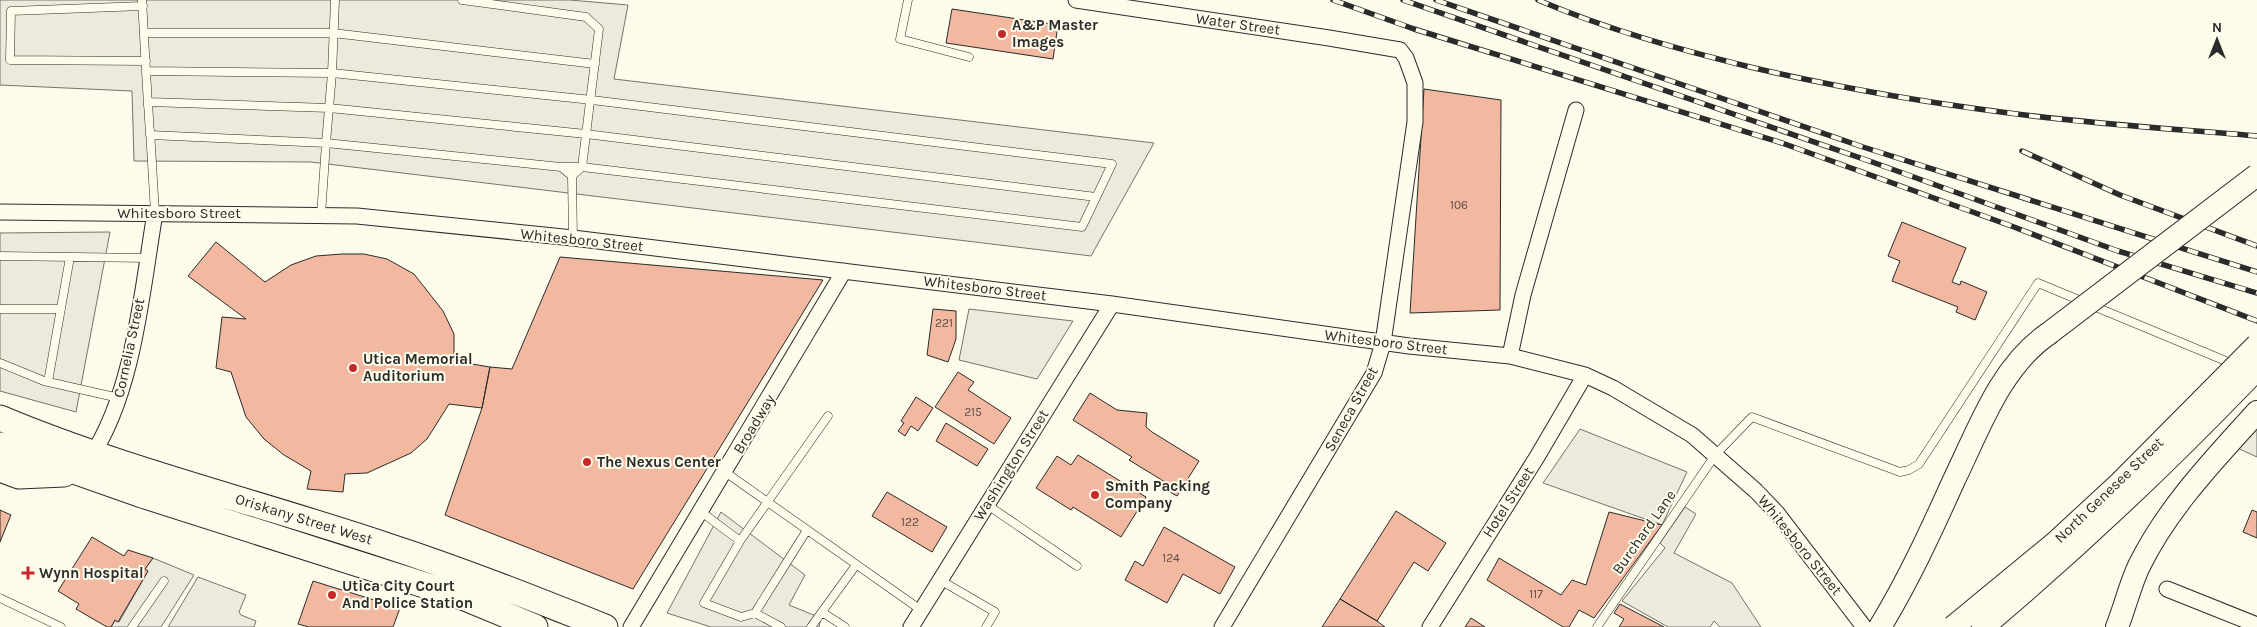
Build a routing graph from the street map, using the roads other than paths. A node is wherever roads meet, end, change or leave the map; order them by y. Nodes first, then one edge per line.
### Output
1 (335, 0) edge
2 (462, 0) edge
3 (908, 0) edge
4 (1076, 0) edge
5 (143, 3) edge
6 (144, 33) junction
7 (333, 34) junction
8 (1400, 50) joint
9 (970, 57) dead end
10 (146, 61) junction
11 (595, 64) junction
12 (147, 70) junction
13 (332, 72) junction
14 (592, 100) junction
15 (148, 102) junction
16 (329, 108) junction
17 (1576, 110) dead end
18 (150, 134) junction
19 (586, 134) junction
20 (326, 143) junction
21 (561, 167) junction
22 (582, 167) junction
23 (2257, 175) edge
24 (572, 176) junction
25 (1096, 197) junction
26 (0, 212) edge
27 (155, 213) junction
28 (321, 215) junction
29 (573, 238) junction
30 (0, 256) edge
31 (70, 257) junction
32 (147, 258) junction
33 (844, 271) junction
34 (1112, 304) junction
35 (0, 309) edge
36 (61, 309) junction
37 (1383, 343) junction
38 (2257, 344) edge
39 (1510, 356) junction
40 (0, 364) edge
41 (2257, 369) edge
42 (2257, 374) edge
43 (1585, 375) junction
44 (48, 382) junction
45 (118, 398) junction
46 (2257, 412) edge
47 (828, 416) dead end
48 (0, 418) edge
49 (0, 446) edge
50 (1716, 454) junction
51 (86, 463) junction
52 (0, 469) edge
53 (725, 472) junction
54 (769, 503) junction
55 (986, 504) junction
56 (700, 511) junction
57 (807, 530) junction
58 (740, 541) junction
59 (856, 565) junction
60 (1076, 566) dead end
61 (940, 580) junction
62 (164, 582) dead end
63 (2167, 589) dead end
64 (0, 598) edge
65 (921, 610) junction
66 (822, 612) junction
67 (755, 613) junction
68 (2257, 625) edge
69 (914, 626) edge
70 (61, 627) edge
71 (132, 627) edge
72 (535, 627) edge
73 (605, 627) edge
74 (631, 627) edge
75 (780, 627) edge
76 (811, 627) edge
77 (845, 627) edge
78 (986, 627) edge
79 (1222, 627) edge
80 (1430, 627) edge
81 (1597, 627) edge
82 (1864, 627) edge
83 (1880, 627) edge
84 (1953, 627) edge
85 (1983, 627) edge
86 (2117, 627) edge

1 - 7 lane
2 - 11 lane
3 - 9 lane
4 - 8 street, Water Street
5 - 6 lane
5 - 10 lane
6 - 7 lane
6 - 10 lane
7 - 11 lane
7 - 13 lane
8 - 37 street, Seneca Street
10 - 12 lane
11 - 14 lane
12 - 13 lane
12 - 15 lane
13 - 14 lane
13 - 16 lane
14 - 19 lane
14 - 25 lane
15 - 16 lane
15 - 18 lane
16 - 19 lane
16 - 20 lane
17 - 39 street
18 - 20 lane
18 - 27 lane
19 - 22 lane
19 - 25 lane
20 - 21 lane
20 - 28 lane
21 - 22 lane
21 - 24 lane
22 - 24 lane
22 - 25 lane
23 - 83 main road, bridge
24 - 29 lane
26 - 27 street, Whitesboro Street
27 - 28 street, Whitesboro Street
27 - 32 street, Cornelia Street
28 - 29 street, Whitesboro Street
29 - 33 street, Whitesboro Street
30 - 31 lane
31 - 32 lane
31 - 36 lane
32 - 45 street, Cornelia Street
33 - 34 street, Whitesboro Street
33 - 53 street, Broadway
34 - 37 street, Whitesboro Street
34 - 55 street, Washington Street
35 - 36 lane
36 - 44 lane
37 - 39 street, Whitesboro Street
37 - 79 street, Seneca Street
38 - 84 main road, North Genesee Street, bridge
39 - 43 street, Whitesboro Street
40 - 44 lane
41 - 85 main road, North Genesee Street, bridge
42 - 50 lane, Burchard Lane
43 - 50 street, Whitesboro Street
43 - 80 street, Hotel Street
44 - 45 lane
45 - 51 street, Cornelia Street
46 - 86 main road
47 - 54 lane
48 - 51 main road, Oriskany Street West
49 - 51 main road, Oriskany Street West
50 - 81 lane, Burchard Lane
50 - 82 street, Whitesboro Street
51 - 52 main road
51 - 72 main road, Oriskany Street West
51 - 73 main road, Oriskany Street West
53 - 54 lane
53 - 56 street, Broadway
54 - 57 lane
54 - 58 lane
55 - 60 lane
55 - 61 street, Washington Street
56 - 58 lane
56 - 74 street, Broadway
57 - 59 lane
57 - 67 lane
58 - 67 lane
59 - 65 lane
59 - 66 lane
61 - 65 street, Washington Street
61 - 78 lane
62 - 71 lane
63 - 68 street
64 - 70 lane
65 - 69 street, Washington Street
66 - 76 lane
66 - 77 lane
67 - 75 lane

